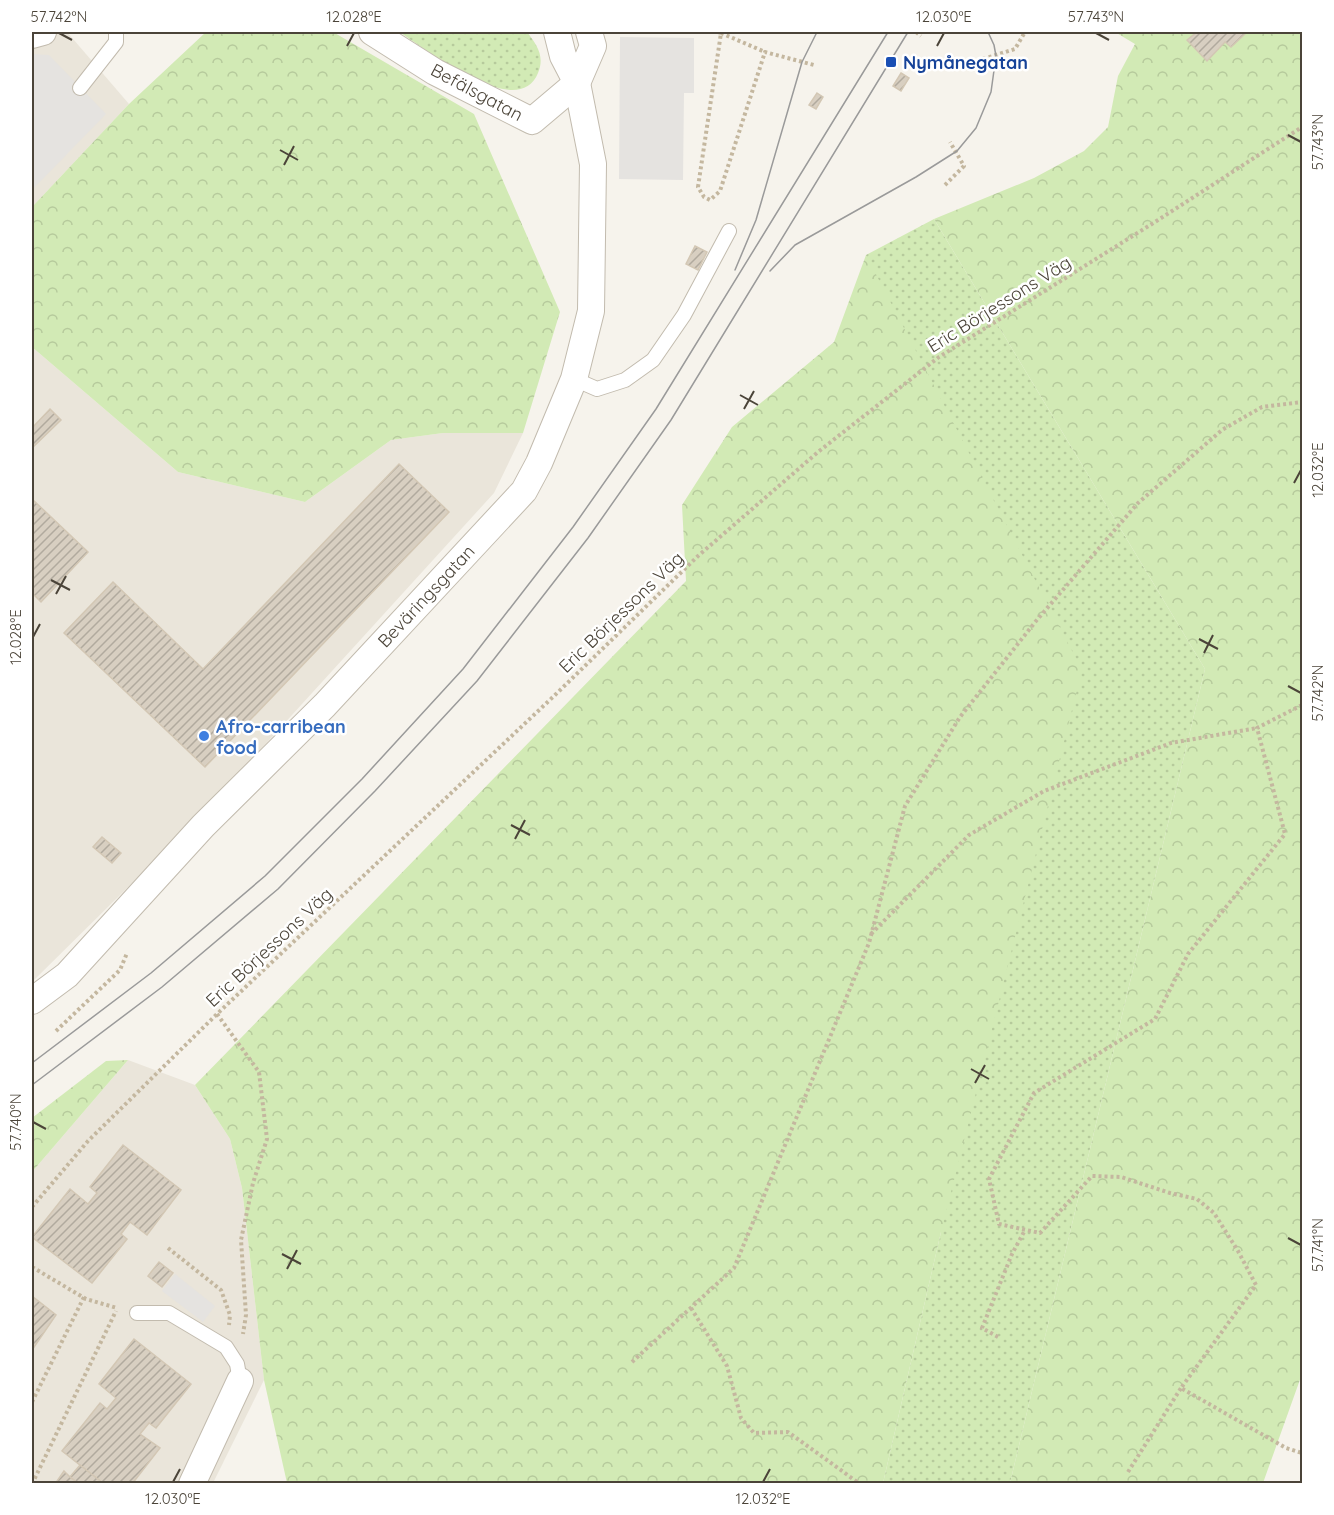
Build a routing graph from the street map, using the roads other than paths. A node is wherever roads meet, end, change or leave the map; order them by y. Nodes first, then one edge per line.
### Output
1 (43, 32) edge
2 (116, 32) edge
3 (372, 32) edge
4 (557, 32) edge
5 (589, 32) edge
6 (32, 35) edge
7 (577, 83) junction
8 (80, 88) dead end
9 (729, 231) dead end
10 (574, 379) junction
11 (32, 1001) edge
12 (137, 1313) road end
13 (238, 1373) joint
14 (192, 1484) edge

1 - 6 street
2 - 8 lane
3 - 7 street, Befälsgatan
4 - 7 street, Beväringsgatan
5 - 7 street
7 - 10 street, Beväringsgatan
9 - 10 lane
10 - 11 street, Beväringsgatan
12 - 13 lane
13 - 14 street

